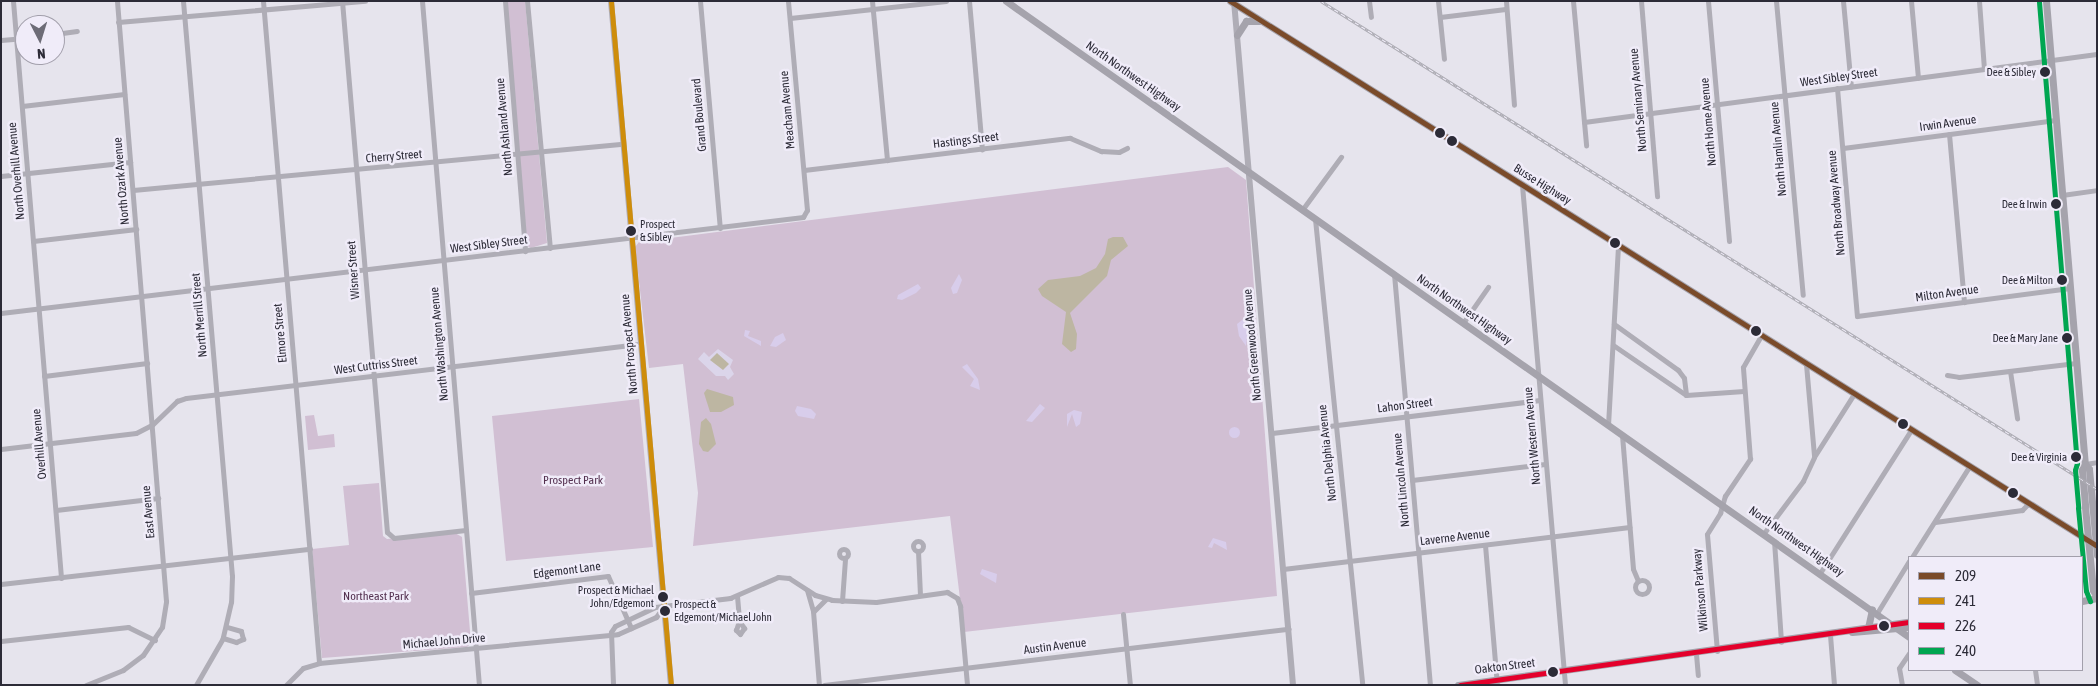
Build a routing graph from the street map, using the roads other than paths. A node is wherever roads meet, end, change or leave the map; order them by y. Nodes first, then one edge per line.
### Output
1 (13, 1) edge
2 (117, 1) edge
3 (183, 1) edge
4 (263, 1) edge
5 (365, 1) edge
6 (422, 1) edge
7 (505, 1) edge
8 (527, 1) edge
9 (611, 1) edge
10 (700, 1) edge
11 (788, 1) edge
12 (872, 1) edge
13 (946, 1) edge
14 (969, 1) edge
15 (1006, 1) edge
16 (1369, 1) edge
17 (1438, 1) edge
18 (1506, 1) edge
19 (1573, 1) edge
20 (1641, 1) edge
21 (1708, 1) edge
22 (1776, 1) edge
23 (1843, 1) edge
24 (1911, 1) edge
25 (1978, 1) edge
26 (2046, 1) edge
27 (342, 2) edge
28 (1233, 2) edge
29 (873, 9) junction
30 (264, 10) junction
31 (1506, 10) junction
32 (185, 17) junction
33 (1371, 17) dead end
34 (1440, 17) junction
35 (790, 18) junction
36 (118, 22) junction
37 (1262, 22) junction
38 (15, 26) edge
39 (77, 31) dead end
40 (65, 33) edge
41 (1237, 35) junction
42 (15, 39) edge
43 (1, 40) edge
44 (2097, 54) edge
45 (1444, 59) dead end
46 (2051, 60) junction
47 (18, 65) edge
48 (1984, 69) junction
49 (1918, 78) junction
50 (1851, 87) junction
51 (1837, 88) junction
52 (124, 94) junction
53 (1784, 96) junction
54 (1718, 104) junction
55 (1514, 105) dead end
56 (22, 106) junction
57 (1650, 113) junction
58 (2056, 120) junction
59 (1584, 122) junction
60 (1949, 134) junction
61 (623, 144) junction
62 (1586, 145) dead end
63 (1127, 148) dead end
64 (1843, 148) junction
65 (982, 149) junction
66 (541, 152) junction
67 (518, 155) junction
68 (1340, 157) dead end
69 (887, 160) junction
70 (130, 162) junction
71 (435, 164) junction
72 (804, 170) junction
73 (357, 171) junction
74 (1249, 173) junction
75 (27, 174) junction
76 (1, 176) edge
77 (278, 178) junction
78 (199, 185) junction
79 (1522, 185) junction
80 (133, 190) junction
81 (2097, 190) edge
82 (2062, 195) junction
83 (1657, 196) dead end
84 (1302, 210) junction
85 (806, 216) joint
86 (1315, 219) junction
87 (720, 228) junction
88 (136, 229) junction
89 (632, 239) junction
90 (33, 241) junction
91 (1729, 241) dead end
92 (1618, 246) junction
93 (550, 248) junction
94 (525, 251) junction
95 (443, 261) junction
96 (364, 270) junction
97 (1394, 274) junction
98 (287, 279) junction
99 (1488, 287) dead end
100 (2070, 288) junction
101 (208, 289) junction
102 (1803, 295) dead end
103 (142, 296) junction
104 (1964, 302) junction
105 (38, 308) junction
106 (1, 313) edge
107 (1857, 316) joint
108 (1463, 323) junction
109 (1614, 324) junction
110 (1761, 336) junction
111 (641, 344) junction
112 (1613, 345) junction
113 (147, 363) junction
114 (2076, 363) junction
115 (1806, 364) junction
116 (452, 367) junction
117 (2010, 371) junction
118 (1538, 375) junction
119 (1948, 375) dead end
120 (44, 376) junction
121 (373, 376) junction
122 (296, 385) junction
123 (1744, 391) junction
124 (1854, 394) junction
125 (217, 395) junction
126 (1686, 395) junction
127 (1540, 400) junction
128 (1406, 416) junction
129 (2016, 418) dead end
130 (152, 425) junction
131 (1335, 425) junction
132 (1608, 425) junction
133 (1911, 430) junction
134 (1272, 433) junction
135 (1622, 434) junction
136 (49, 443) junction
137 (1, 449) edge
138 (1814, 457) junction
139 (2097, 462) edge
140 (1545, 464) junction
141 (2085, 464) junction
142 (1969, 467) junction
143 (1412, 480) junction
144 (158, 498) junction
145 (1722, 504) junction
146 (2028, 504) junction
147 (56, 510) junction
148 (2086, 518) junction
149 (1934, 522) junction
150 (1628, 527) junction
151 (466, 530) junction
152 (2073, 532) junction
153 (1764, 533) junction
154 (1552, 536) junction
155 (1774, 541) junction
156 (2089, 541) junction
157 (1485, 545) junction
158 (2096, 546) edge
159 (310, 549) junction
160 (918, 551) dead end
161 (1418, 553) junction
162 (2097, 554) edge
163 (1913, 556) edge
164 (230, 558) junction
165 (845, 559) dead end
166 (1349, 562) junction
167 (1908, 563) edge
168 (164, 566) junction
169 (1283, 568) junction
170 (1820, 573) junction
171 (61, 578) junction
172 (1638, 581) dead end
173 (1, 584) edge
174 (806, 589) junction
175 (471, 593) junction
176 (920, 595) junction
177 (737, 596) junction
178 (826, 599) junction
179 (2097, 599) edge
180 (842, 601) junction
181 (2083, 601) edge
182 (664, 606) junction
183 (814, 611) junction
184 (1874, 611) junction
185 (1123, 614) dead end
186 (628, 620) junction
187 (739, 621) dead end
188 (1908, 622) edge
189 (227, 627) junction
190 (1895, 627) junction
191 (1908, 627) edge
192 (631, 628) junction
193 (1868, 628) junction
194 (1289, 629) junction
195 (611, 632) junction
196 (1852, 632) junction
197 (1830, 635) junction
198 (1908, 636) edge
199 (223, 638) junction
200 (154, 640) junction
201 (1, 641) edge
202 (1781, 642) junction
203 (1126, 649) junction
204 (476, 650) junction
205 (1716, 651) junction
206 (1696, 654) junction
207 (1908, 656) edge
208 (319, 663) junction
209 (966, 668) junction
210 (1564, 671) junction
211 (1956, 671) edge
212 (2035, 671) edge
213 (1698, 675) dead end
214 (1497, 682) edge
215 (86, 685) edge
216 (196, 685) edge
217 (286, 685) edge
218 (479, 685) edge
219 (613, 685) edge
220 (671, 685) edge
221 (819, 685) edge
222 (824, 685) edge
223 (967, 685) edge
224 (1130, 685) edge
225 (1293, 685) edge
226 (1362, 685) edge
227 (1430, 685) edge
228 (1458, 685) edge
229 (1565, 685) edge
230 (1834, 685) edge
231 (1902, 685) edge
232 (1976, 685) edge
233 (2037, 685) edge

1 - 38 street, North Overhill Avenue
2 - 36 street
3 - 32 street, North Merrill Street
4 - 30 street, Elmore Street
5 - 27 street
6 - 71 street, North Washington Avenue
7 - 67 street, North Ashland Avenue
8 - 66 street
9 - 61 street, North Prospect Avenue
10 - 87 street, Grand Boulevard
11 - 35 street, Meacham Avenue
12 - 29 street
13 - 29 street
14 - 65 street
15 - 74 main road, North Northwest Highway
16 - 33 street
17 - 34 street
18 - 31 street
19 - 59 street
20 - 57 street, North Seminary Avenue
21 - 54 street, North Home Avenue
22 - 53 street, North Hamlin Avenue
23 - 50 street
24 - 49 street
25 - 48 street
26 - 46 main road
27 - 30 street
27 - 73 street, Wisner Street
28 - 37 main road, Busse Highway
28 - 41 street, North Greenwood Avenue
29 - 35 street
29 - 69 street
30 - 32 street
30 - 77 street, Elmore Street
31 - 34 street
31 - 55 street
32 - 36 street
32 - 78 street, North Merrill Street
34 - 45 street
35 - 72 street, Meacham Avenue
36 - 52 street, North Ozark Avenue
37 - 41 main road
37 - 79 main road, Busse Highway
39 - 40 street
41 - 74 street, North Greenwood Avenue
42 - 43 street
44 - 46 street, West Sibley Street
46 - 48 street, West Sibley Street
46 - 58 main road
47 - 56 street, North Overhill Avenue
48 - 49 street, West Sibley Street
49 - 50 street, West Sibley Street
50 - 51 street, West Sibley Street
51 - 53 street, West Sibley Street
51 - 64 street, North Broadway Avenue
52 - 56 street
52 - 70 street, North Ozark Avenue
53 - 54 street, West Sibley Street
53 - 102 street, North Hamlin Avenue
54 - 57 street, West Sibley Street
54 - 91 street, North Home Avenue
56 - 75 street, North Overhill Avenue
57 - 59 street, West Sibley Street
57 - 83 street, North Seminary Avenue
58 - 60 street, Irwin Avenue
58 - 82 main road
59 - 62 street
60 - 64 street, Irwin Avenue
60 - 104 street
61 - 66 street, Cherry Street
61 - 89 street, North Prospect Avenue
63 - 65 street, Hastings Street
64 - 107 street, North Broadway Avenue
65 - 69 street, Hastings Street
66 - 67 street, Cherry Street
66 - 93 street
67 - 71 street, Cherry Street
67 - 94 street, North Ashland Avenue
68 - 84 street
69 - 72 street, Hastings Street
70 - 75 street
70 - 80 street, North Ozark Avenue
71 - 73 street, Cherry Street
71 - 95 street, North Washington Avenue
72 - 85 street, Meacham Avenue
73 - 77 street, Cherry Street
73 - 96 street, Wisner Street
74 - 84 main road, North Northwest Highway
74 - 134 street, North Greenwood Avenue
75 - 76 street
75 - 90 street, North Overhill Avenue
77 - 78 street, Cherry Street
77 - 98 street, Elmore Street
78 - 80 street, Cherry Street
78 - 101 street, North Merrill Street
79 - 92 main road, Busse Highway
79 - 118 street, North Western Avenue
80 - 88 street, North Ozark Avenue
81 - 82 street
82 - 100 main road
84 - 86 main road, North Northwest Highway
85 - 87 street, West Sibley Street
86 - 97 main road, North Northwest Highway
86 - 131 street, North Delphia Avenue
87 - 89 street, West Sibley Street
88 - 90 street
88 - 103 street, North Ozark Avenue
89 - 93 street, West Sibley Street
89 - 111 street, North Prospect Avenue
90 - 105 street, North Overhill Avenue
92 - 109 street
92 - 110 main road, Busse Highway
93 - 94 street, West Sibley Street
94 - 95 street, West Sibley Street
95 - 96 street, West Sibley Street
95 - 116 street, North Washington Avenue
96 - 98 street, West Sibley Street
96 - 121 street, Wisner Street
97 - 108 main road, North Northwest Highway
97 - 128 street, North Lincoln Avenue
98 - 101 street, West Sibley Street
98 - 122 street, Elmore Street
99 - 108 street
100 - 104 street, Milton Avenue
100 - 114 main road
101 - 103 street, West Sibley Street
101 - 125 street, North Merrill Street
103 - 105 street, West Sibley Street
103 - 113 street, East Avenue
104 - 107 street, Milton Avenue
105 - 106 street, West Sibley Street
105 - 120 street, Overhill Avenue
108 - 118 main road, North Northwest Highway
109 - 112 street
109 - 126 street
110 - 115 main road, Busse Highway
110 - 123 street, Wilkinson Parkway
111 - 116 street, West Cuttriss Street
111 - 182 street, North Prospect Avenue
112 - 126 street
112 - 132 street
113 - 120 street
113 - 130 street, East Avenue
114 - 117 street
114 - 141 main road
115 - 124 main road, Busse Highway
115 - 138 street
116 - 121 street, West Cuttriss Street
116 - 151 street, North Washington Avenue
117 - 119 street
117 - 129 street
118 - 127 street, North Western Avenue
118 - 132 main road, North Northwest Highway
120 - 136 street, Overhill Avenue
121 - 122 street, West Cuttriss Street
121 - 151 street, Wisner Street
122 - 125 street, West Cuttriss Street
122 - 159 street, Elmore Street
123 - 126 street
123 - 145 street, Wilkinson Parkway
124 - 133 main road, Busse Highway
124 - 138 street
125 - 130 street, West Cuttriss Street
125 - 164 street, North Merrill Street
127 - 128 street, Lahon Street
127 - 140 street, North Western Avenue
128 - 131 street, Lahon Street
128 - 143 street, North Lincoln Avenue
130 - 136 street
130 - 144 street, East Avenue
131 - 134 street, Lahon Street
131 - 166 street, North Delphia Avenue
132 - 135 main road, North Northwest Highway
133 - 142 main road, Busse Highway
133 - 170 street
134 - 169 street, North Greenwood Avenue
135 - 145 main road, North Northwest Highway
135 - 150 street
136 - 137 street
136 - 147 street, Overhill Avenue
138 - 153 street
139 - 141 street
140 - 143 street
140 - 154 street, North Western Avenue
141 - 148 main road
141 - 158 main road
142 - 146 main road, Busse Highway
142 - 149 street
143 - 161 street, North Lincoln Avenue
144 - 147 street
144 - 168 street, East Avenue
145 - 153 main road, North Northwest Highway
145 - 205 street, Wilkinson Parkway
146 - 149 street
146 - 152 main road, Busse Highway
147 - 171 street, Overhill Avenue
148 - 152 main road
148 - 156 main road
149 - 163 street
150 - 154 street, Laverne Avenue
150 - 172 street
151 - 175 street, North Washington Avenue
152 - 156 main road, Busse Highway
153 - 155 main road, North Northwest Highway
154 - 157 street, Laverne Avenue
154 - 210 street, North Western Avenue
155 - 170 main road, North Northwest Highway
155 - 202 street
156 - 158 main road, Busse Highway
156 - 179 main road
157 - 161 street, Laverne Avenue
157 - 214 street
158 - 162 main road
159 - 164 street
159 - 208 street, Elmore Street
160 - 176 street
161 - 166 street, Laverne Avenue
161 - 227 street, North Lincoln Avenue
164 - 168 street
164 - 189 street, North Merrill Street
165 - 180 street
166 - 169 street, Laverne Avenue
166 - 226 street, North Delphia Avenue
167 - 184 street
168 - 171 street
168 - 200 street, East Avenue
169 - 194 street, North Greenwood Avenue
170 - 184 main road, North Northwest Highway
171 - 173 street
174 - 177 street
174 - 178 street
174 - 183 street
175 - 186 street, Edgemont Lane
175 - 204 street, North Washington Avenue
176 - 180 street
176 - 209 street
177 - 182 street
177 - 187 street
178 - 180 street
178 - 183 street
179 - 181 main road
182 - 186 street, Michael John Drive
182 - 192 street, Michael John Drive
182 - 220 street, North Prospect Avenue
183 - 221 street
184 - 190 main road, North Northwest Highway
184 - 193 main road
185 - 203 street
186 - 192 street, Edgemont Lane
186 - 195 street, Michael John Drive
188 - 190 main road, Oakton Street
189 - 199 street, North Merrill Street
189 - 199 street
190 - 191 main road, Oakton Street
190 - 193 main road, Oakton Street
190 - 196 main road, Oakton Street
190 - 198 main road, North Northwest Highway
192 - 195 street, Michael John Drive
193 - 196 main road, Oakton Street
194 - 203 street, Austin Avenue
194 - 225 street, North Greenwood Avenue
195 - 204 street, Michael John Drive
195 - 219 street
196 - 197 main road, Oakton Street
197 - 202 main road, Oakton Street
197 - 230 street
199 - 216 street, North Merrill Street
200 - 201 street
200 - 215 street, East Avenue
202 - 205 main road, Oakton Street
203 - 209 street, Austin Avenue
203 - 224 street
204 - 208 street, Michael John Drive
204 - 218 street, North Washington Avenue
205 - 206 main road, Oakton Street
206 - 210 main road, Oakton Street
206 - 213 street
207 - 231 street
208 - 217 street, Michael John Drive
209 - 222 street, Austin Avenue
209 - 223 street
210 - 214 main road, Oakton Street
210 - 229 street, North Western Avenue
211 - 232 main road
212 - 233 street
214 - 228 main road, Oakton Street

